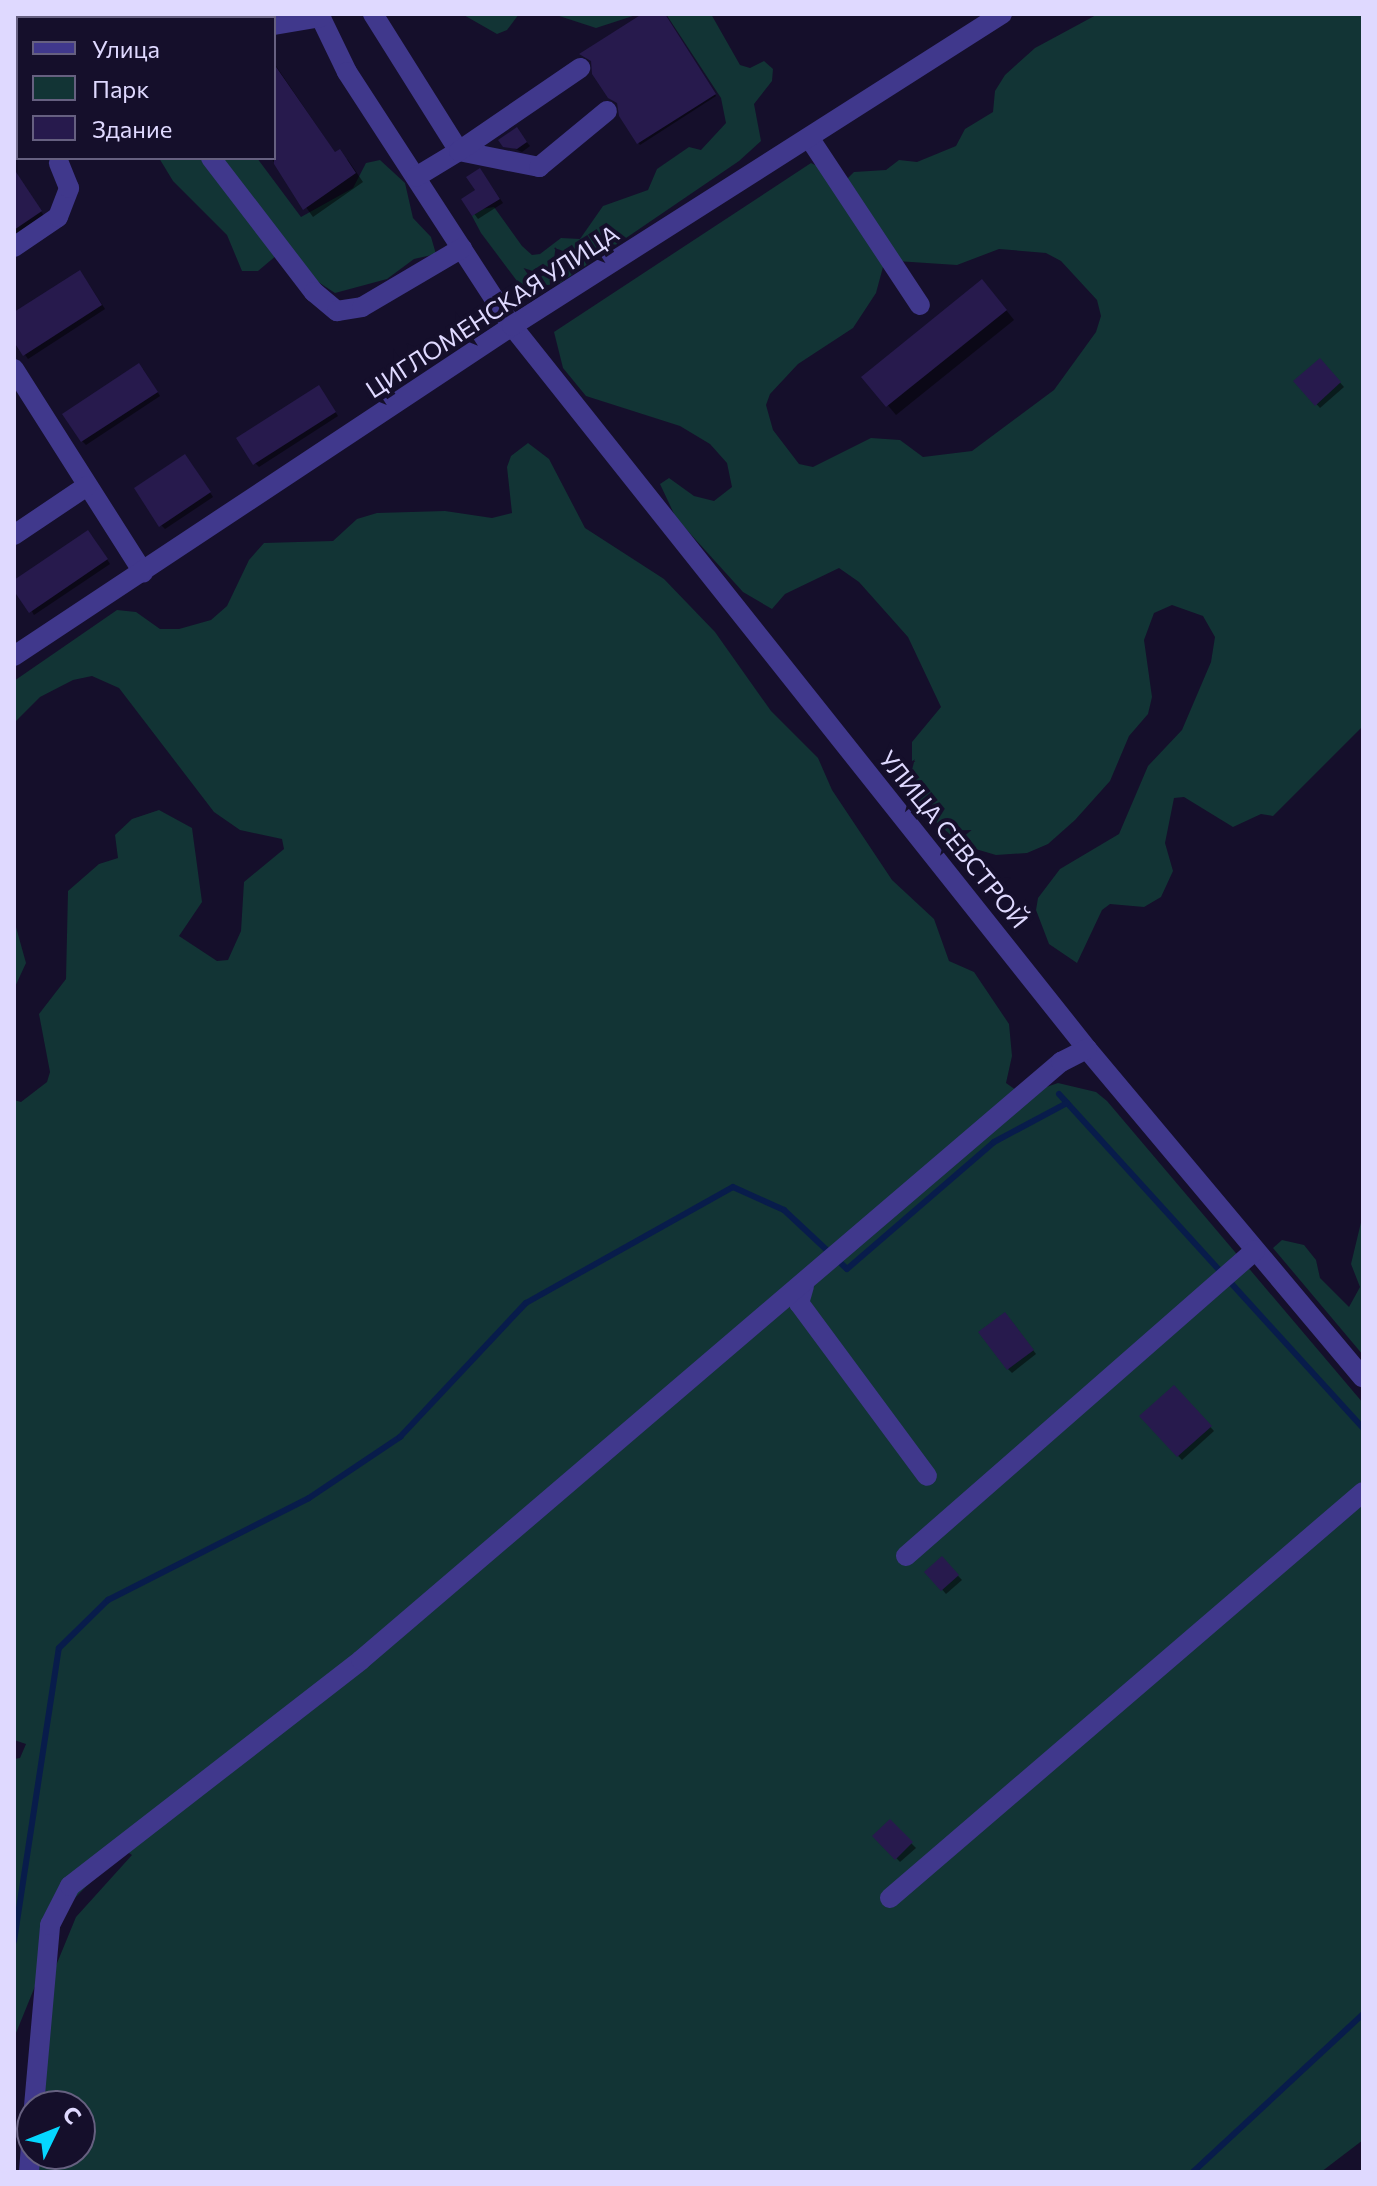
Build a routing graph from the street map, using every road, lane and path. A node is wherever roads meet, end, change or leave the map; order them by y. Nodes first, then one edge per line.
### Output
1 (373, 14) edge
2 (1002, 14) edge
3 (320, 16) edge
4 (276, 25) edge
5 (580, 68) dead end
6 (607, 111) dead end
7 (810, 139) junction
8 (459, 151) junction
9 (213, 160) edge
10 (59, 163) dead end
11 (416, 177) junction
12 (14, 247) edge
13 (462, 248) junction
14 (920, 305) dead end
15 (512, 326) junction
16 (14, 369) edge
17 (87, 486) junction
18 (14, 535) edge
19 (143, 572) junction
20 (14, 656) edge
21 (1087, 1049) junction
22 (1255, 1250) junction
23 (804, 1286) junction
24 (1363, 1378) edge
25 (927, 1476) dead end
26 (1363, 1492) edge
27 (906, 1556) dead end
28 (890, 1898) dead end
29 (35, 2090) edge

1 - 8 street
2 - 7 street, ЦИГЛОМЕНСКАЯ УЛИЦА
3 - 4 street
3 - 11 street, УЛИЦА СЕВСТРОЙ
5 - 8 street
6 - 8 street
7 - 14 street
7 - 15 street, ЦИГЛОМЕНСКАЯ УЛИЦА
8 - 11 street
9 - 13 street
10 - 12 street
11 - 13 street, УЛИЦА СЕВСТРОЙ
13 - 15 street, УЛИЦА СЕВСТРОЙ
15 - 19 street, ЦИГЛОМЕНСКАЯ УЛИЦА
15 - 21 street, УЛИЦА СЕВСТРОЙ
16 - 17 street
17 - 18 street
17 - 19 street
19 - 20 street, ЦИГЛОМЕНСКАЯ УЛИЦА
21 - 22 street, УЛИЦА СЕВСТРОЙ
21 - 23 street
22 - 24 street, УЛИЦА СЕВСТРОЙ
22 - 27 street
23 - 25 street
23 - 29 street
26 - 28 street

